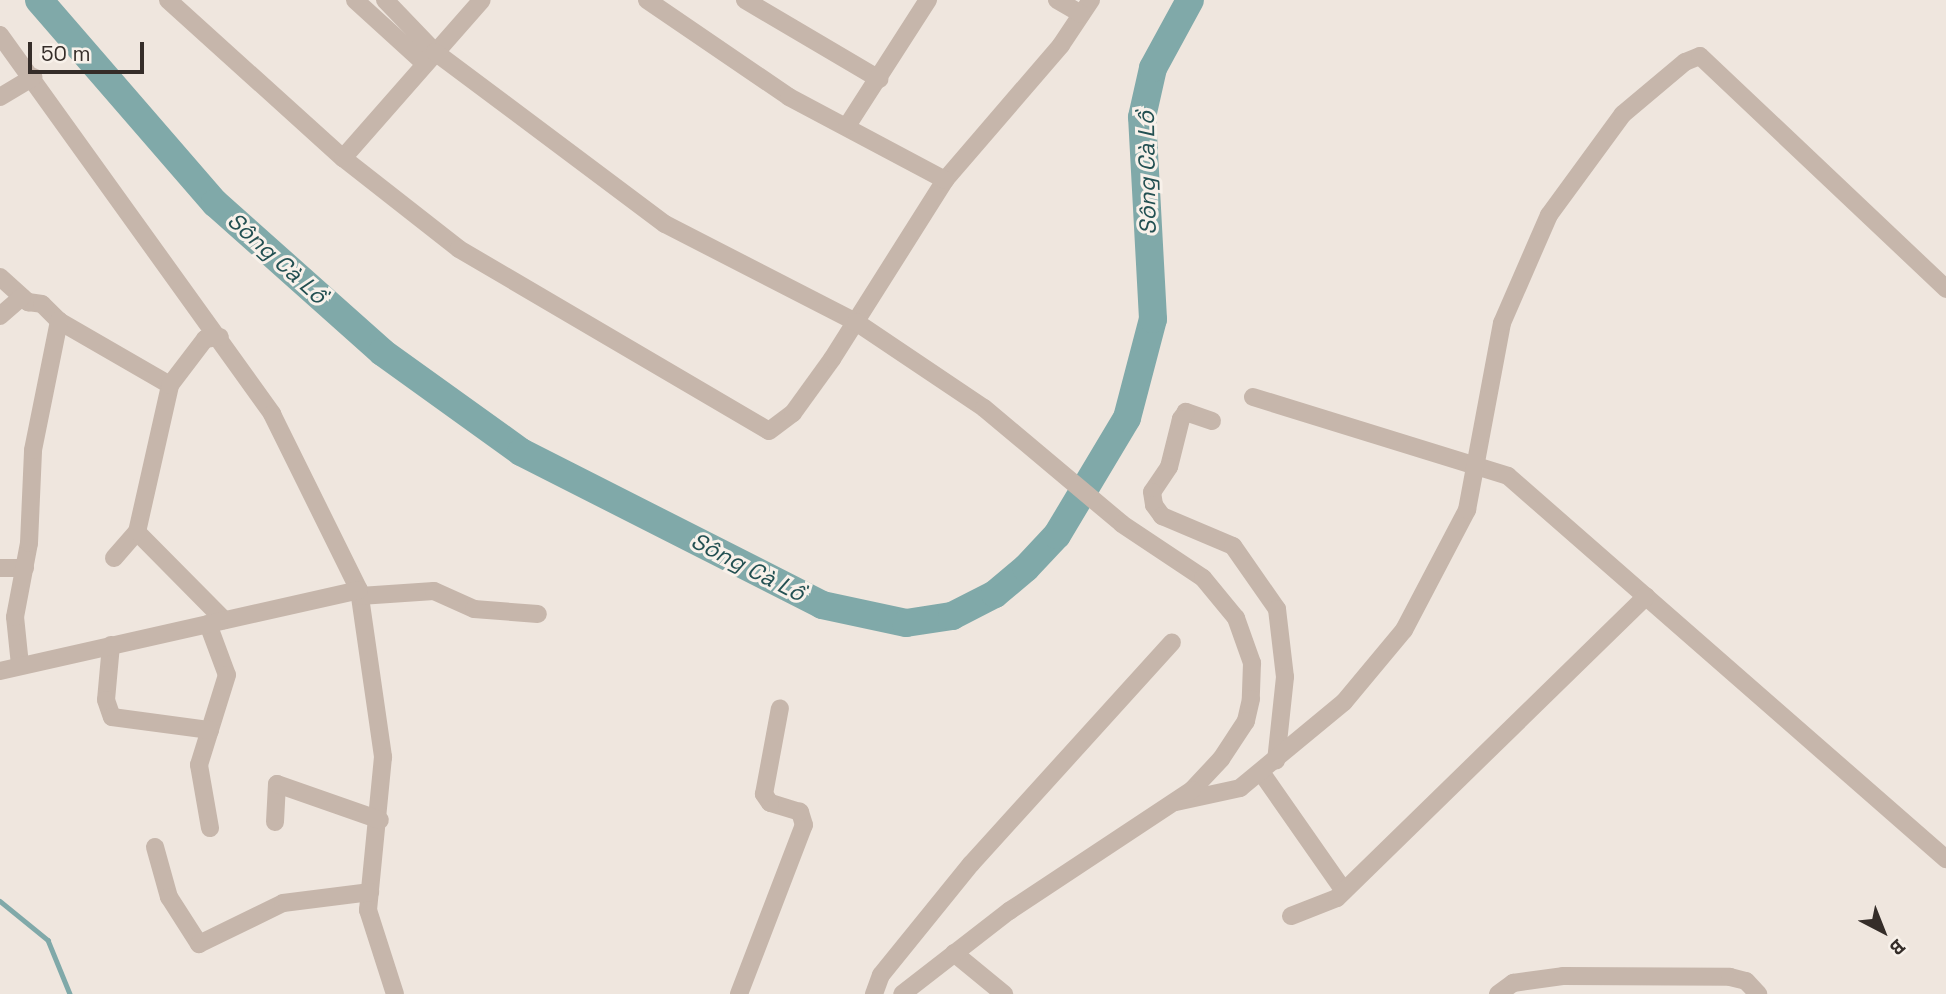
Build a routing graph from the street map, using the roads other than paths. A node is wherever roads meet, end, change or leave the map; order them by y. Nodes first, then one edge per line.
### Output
1 (168, 0) edge
2 (355, 0) edge
3 (385, 0) edge
4 (482, 0) edge
5 (745, 0) edge
6 (928, 0) edge
7 (1057, 0) edge
8 (655, 1) edge
9 (1086, 7) edge
10 (0, 35) edge
11 (430, 58) junction
12 (33, 78) junction
13 (879, 79) junction
14 (0, 97) edge
15 (847, 126) junction
16 (343, 158) junction
17 (945, 180) junction
18 (0, 277) edge
19 (1946, 289) edge
20 (22, 297) junction
21 (0, 316) edge
22 (59, 321) junction
23 (856, 322) junction
24 (220, 337) junction
25 (170, 385) junction
26 (1253, 397) dead end
27 (1212, 421) dead end
28 (1476, 465) junction
29 (138, 533) junction
30 (114, 558) dead end
31 (0, 568) edge
32 (25, 568) junction
33 (359, 593) junction
34 (1646, 596) junction
35 (538, 614) dead end
36 (216, 622) junction
37 (1172, 642) dead end
38 (111, 645) junction
39 (20, 665) junction
40 (0, 671) edge
41 (780, 708) dead end
42 (210, 730) junction
43 (1276, 761) junction
44 (1261, 772) junction
45 (1176, 802) junction
46 (380, 820) junction
47 (275, 822) dead end
48 (210, 828) dead end
49 (155, 847) dead end
50 (1946, 859) edge
51 (1344, 891) junction
52 (370, 892) junction
53 (1292, 916) dead end
54 (954, 953) junction
55 (395, 994) edge
56 (739, 994) edge
57 (874, 994) edge
58 (902, 994) edge
59 (1004, 994) edge
60 (1498, 994) edge
61 (1758, 994) edge

1 - 16 street
2 - 11 street
3 - 11 street
4 - 11 street
5 - 13 street
6 - 13 street
7 - 9 street
8 - 15 street
9 - 17 street
10 - 12 street
11 - 16 street
11 - 23 street
12 - 14 street
12 - 24 street
13 - 15 street
15 - 17 street
16 - 23 street
17 - 23 street
18 - 20 street
19 - 28 street
20 - 21 street
20 - 22 street
22 - 25 street
22 - 32 street
23 - 45 street
24 - 25 street
24 - 33 street
25 - 29 street
26 - 28 street
27 - 43 street
28 - 34 street
28 - 43 street
29 - 30 street
29 - 36 street
31 - 32 street
32 - 39 street
33 - 35 street
33 - 36 street
33 - 46 street
34 - 50 street
34 - 51 street
36 - 38 street
36 - 42 street
37 - 57 street
38 - 39 street
38 - 42 street
39 - 40 street
41 - 56 street
42 - 48 street
43 - 44 street
44 - 45 street
44 - 51 street
45 - 54 street
46 - 47 street
46 - 52 street
49 - 52 street
51 - 53 street
52 - 55 street
54 - 58 street
54 - 59 street
60 - 61 street

